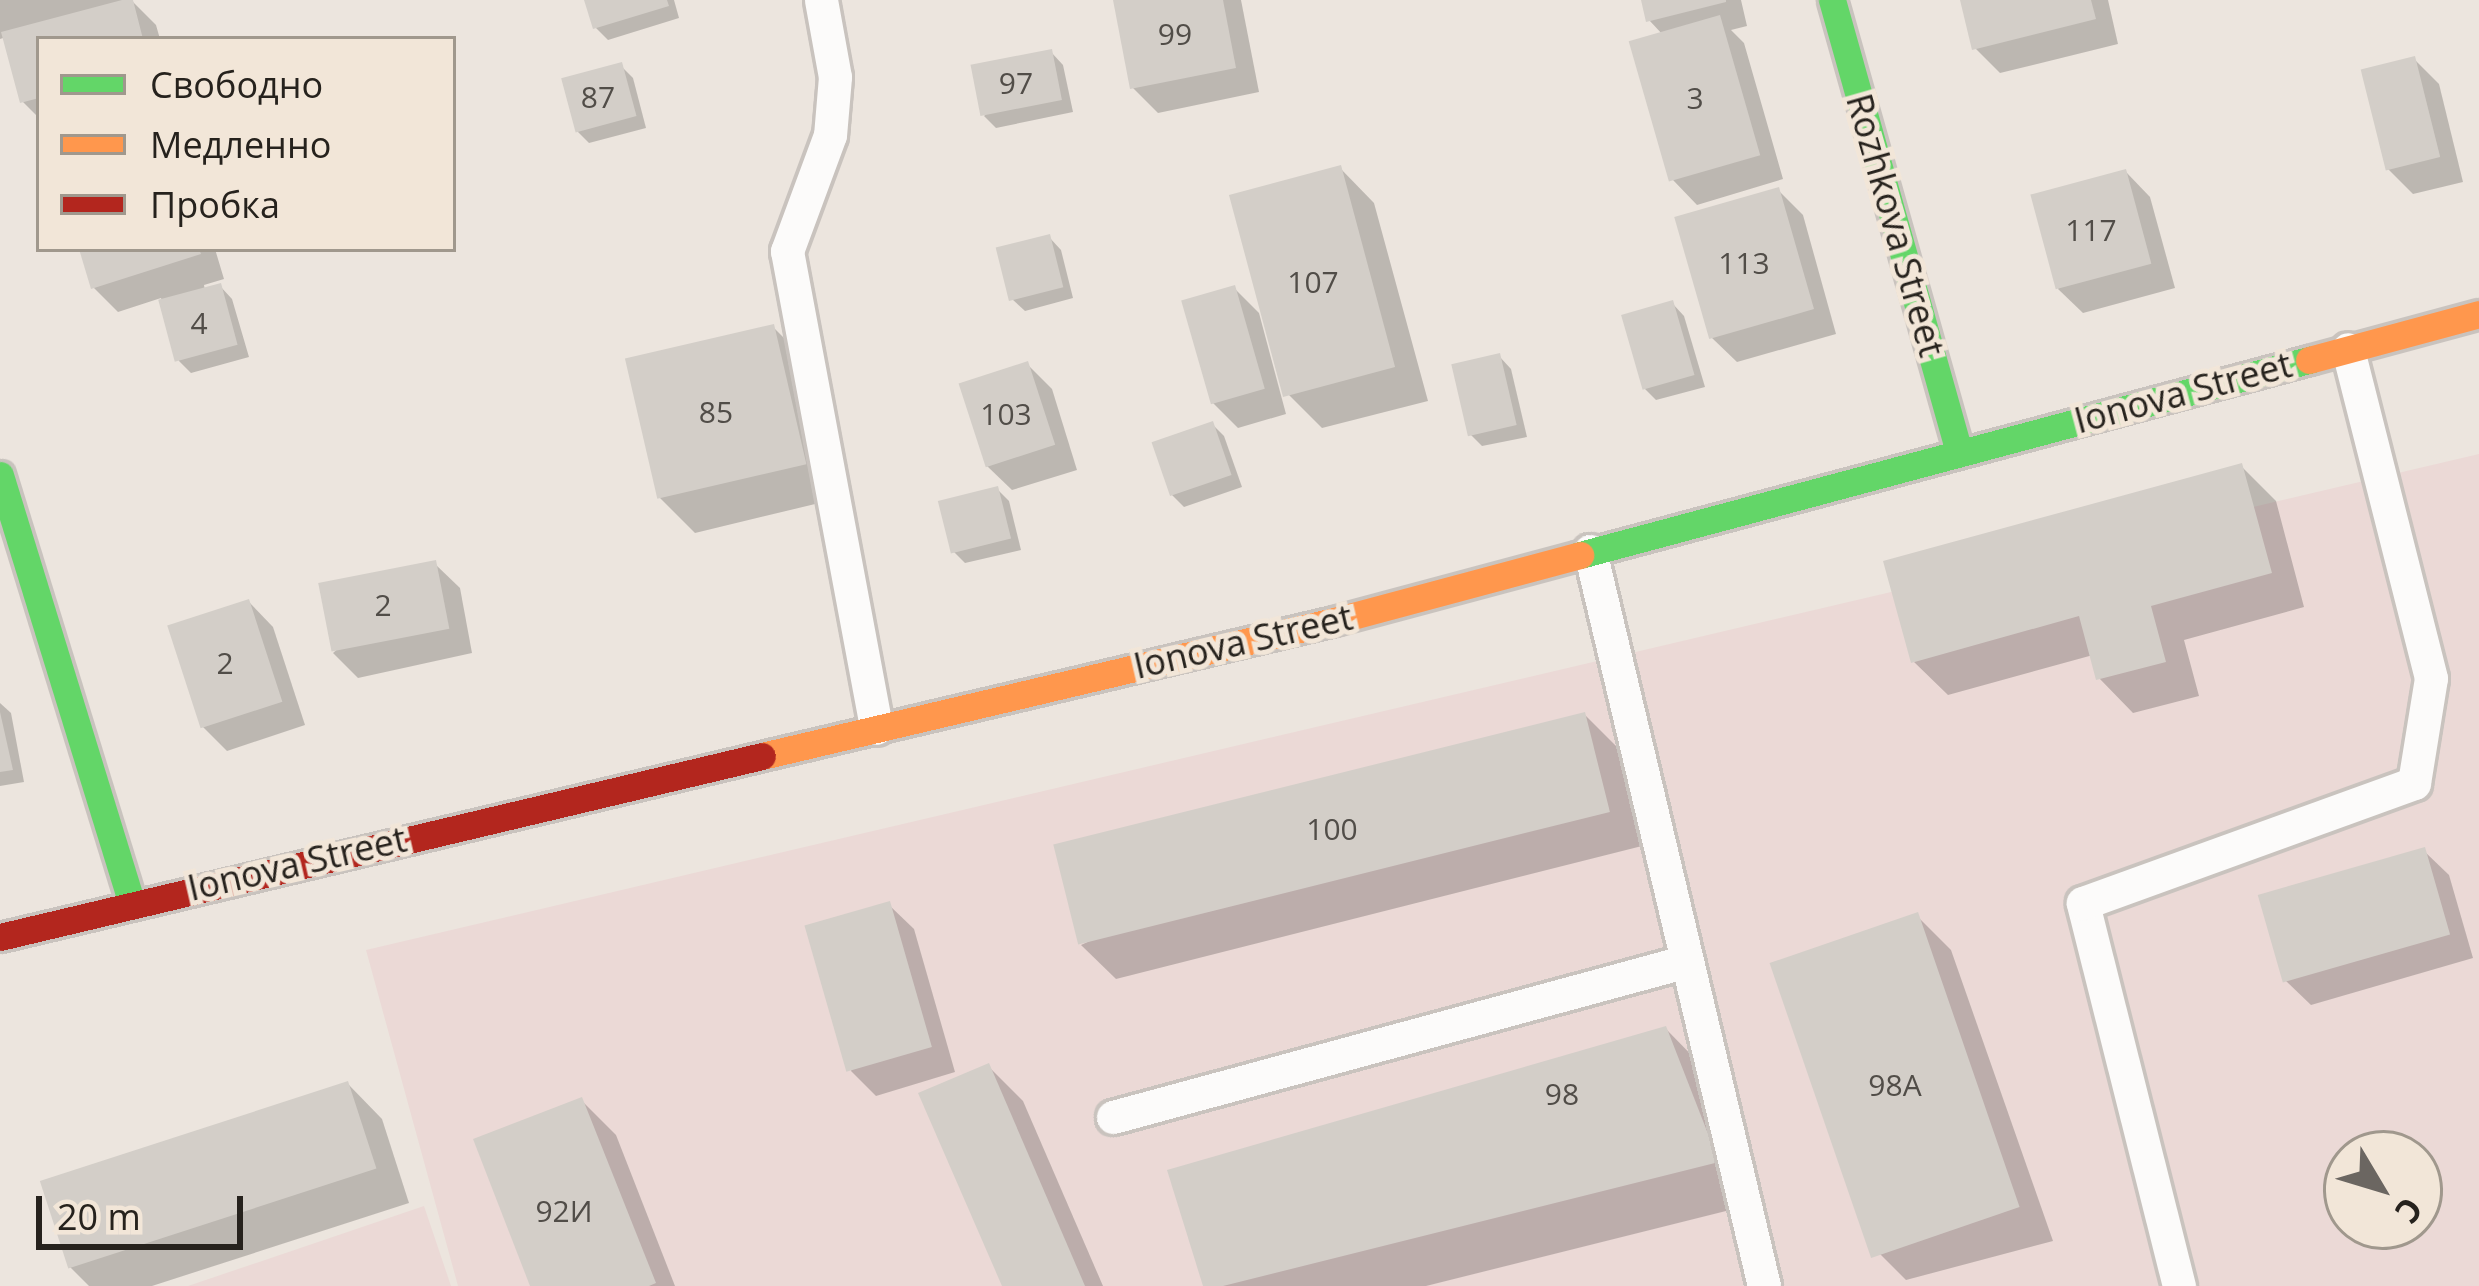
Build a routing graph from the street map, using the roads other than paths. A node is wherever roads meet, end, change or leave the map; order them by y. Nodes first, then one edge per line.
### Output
1 (821, 0) edge
2 (1832, 0) edge
3 (2479, 314) edge
4 (2348, 349) junction
5 (1959, 451) junction
6 (0, 475) edge
7 (1590, 551) junction
8 (876, 728) junction
9 (131, 902) junction
10 (0, 937) edge
11 (1687, 961) junction
12 (1113, 1118) dead end
13 (1764, 1286) edge
14 (2179, 1286) edge

1 - 8 lane
2 - 5 main road, Rozhkova Street
3 - 4 main road, Ionova Street
4 - 5 main road, Ionova Street
4 - 14 lane
5 - 7 main road, Ionova Street
6 - 9 main road
7 - 8 main road, Ionova Street
7 - 11 lane
8 - 9 main road, Ionova Street
9 - 10 main road, Ionova Street
11 - 12 lane
11 - 13 lane

